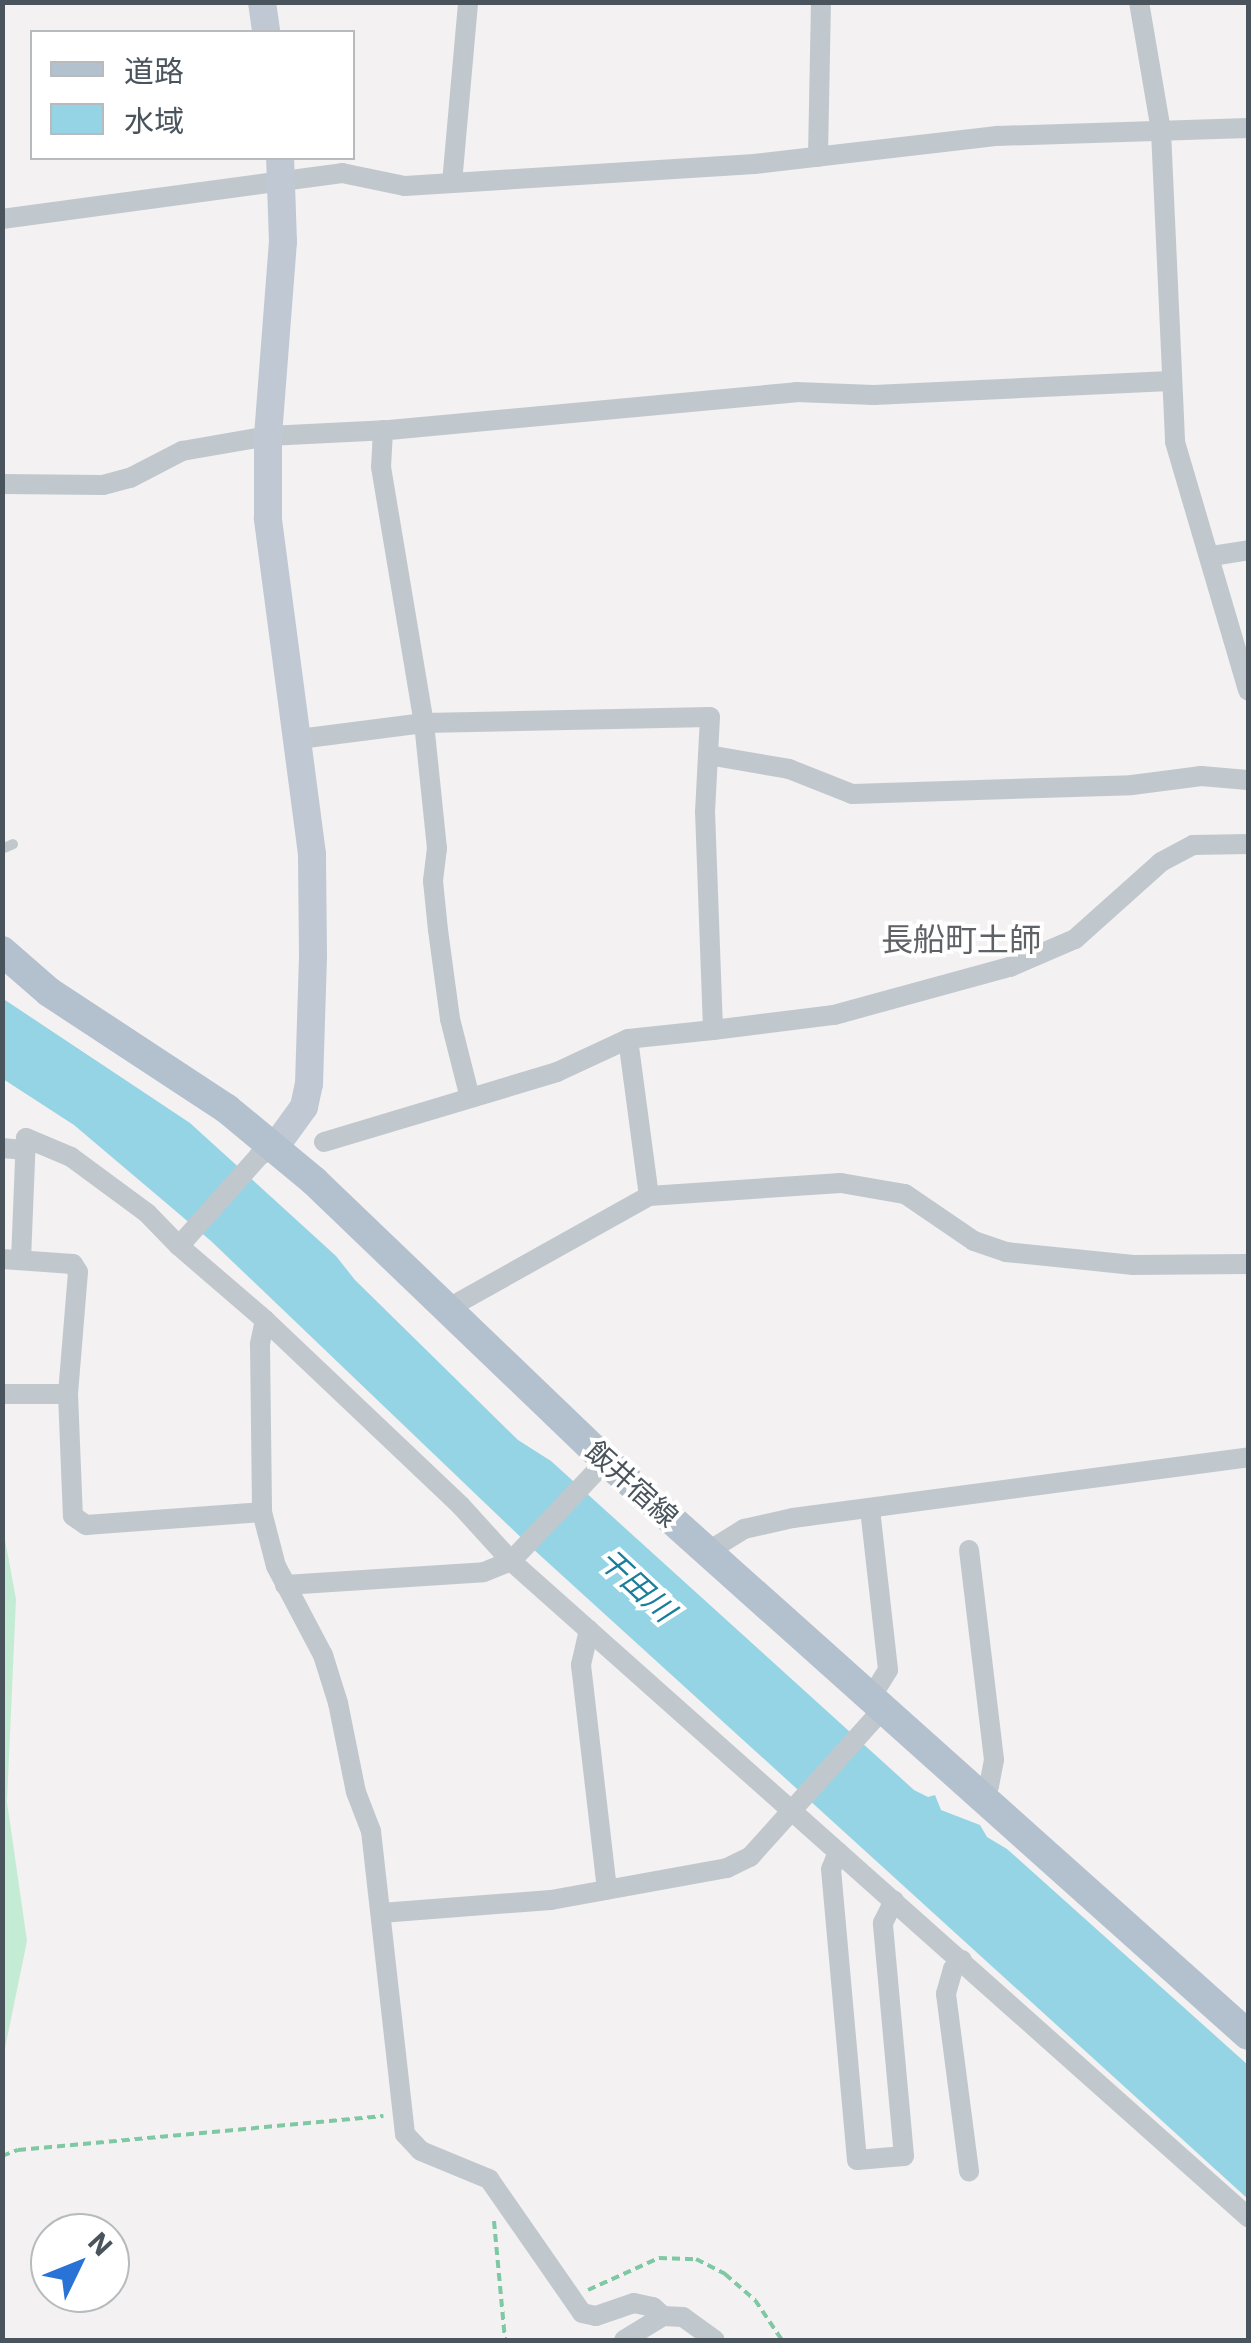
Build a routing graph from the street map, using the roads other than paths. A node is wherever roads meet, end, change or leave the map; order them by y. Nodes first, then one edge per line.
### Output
1 (262, 2) edge
2 (468, 2) edge
3 (822, 2) edge
4 (1139, 4) edge
5 (266, 30) edge
6 (1248, 128) edge
7 (1162, 130) junction
8 (818, 157) junction
9 (282, 168) edge
10 (452, 183) junction
11 (2, 219) edge
12 (1170, 381) junction
13 (383, 430) junction
14 (268, 436) junction
15 (2, 484) edge
16 (1248, 550) edge
17 (1212, 556) junction
18 (1248, 690) edge
19 (424, 724) junction
20 (299, 739) junction
21 (708, 755) junction
22 (1248, 780) edge
23 (1248, 844) edge
24 (2, 951) edge
25 (713, 1030) junction
26 (628, 1039) junction
27 (470, 1098) junction
28 (324, 1142) dead end
29 (2, 1148) edge
30 (26, 1150) junction
31 (267, 1151) junction
32 (650, 1196) junction
33 (184, 1242) junction
34 (12, 1260) edge
35 (1248, 1264) edge
36 (447, 1309) junction
37 (265, 1320) junction
38 (2, 1394) edge
39 (68, 1394) junction
40 (1248, 1457) edge
41 (599, 1468) junction
42 (870, 1509) junction
43 (262, 1512) junction
44 (969, 1550) dead end
45 (708, 1552) junction
46 (515, 1557) junction
47 (285, 1585) junction
48 (589, 1630) junction
49 (873, 1712) junction
50 (980, 1798) junction
51 (792, 1809) junction
52 (838, 1852) junction
53 (606, 1890) junction
54 (894, 1900) junction
55 (382, 1913) junction
56 (962, 1960) junction
57 (1248, 2035) edge
58 (969, 2172) dead end
59 (1248, 2216) edge
60 (663, 2316) junction
61 (624, 2340) edge
62 (715, 2340) edge

1 - 5 street
2 - 10 street
3 - 8 street
4 - 7 street
6 - 7 street
7 - 8 street
7 - 12 street
8 - 10 street
9 - 10 street
9 - 11 street
9 - 14 street
12 - 13 street
12 - 17 street
13 - 14 street
13 - 19 street
14 - 15 street
14 - 20 street
16 - 17 street
17 - 18 street
19 - 20 street
19 - 21 street
19 - 27 street
20 - 31 street
21 - 22 street
21 - 25 street
23 - 25 street
24 - 31 main road, 飯井宿線
25 - 26 street
26 - 27 street
26 - 32 street
27 - 28 street
29 - 30 street
30 - 33 street
30 - 34 street
31 - 33 street
31 - 36 main road, 飯井宿線
32 - 35 street
32 - 36 street
33 - 37 street
34 - 39 street
36 - 41 main road, 飯井宿線
37 - 43 street
37 - 46 street
38 - 39 street
39 - 43 street
40 - 42 street
41 - 45 main road, 飯井宿線
41 - 46 street
42 - 45 street
42 - 49 street
43 - 47 street
44 - 50 street
45 - 49 main road, 飯井宿線
46 - 47 street
46 - 48 street
47 - 55 street
48 - 51 street
48 - 53 street
49 - 50 main road, 飯井宿線
49 - 51 street
50 - 57 main road, 飯井宿線
51 - 52 street
51 - 53 street
52 - 54 street
52 - 54 street
53 - 55 street
54 - 56 street
55 - 60 street
56 - 58 street
56 - 59 street
60 - 61 street
60 - 62 street

